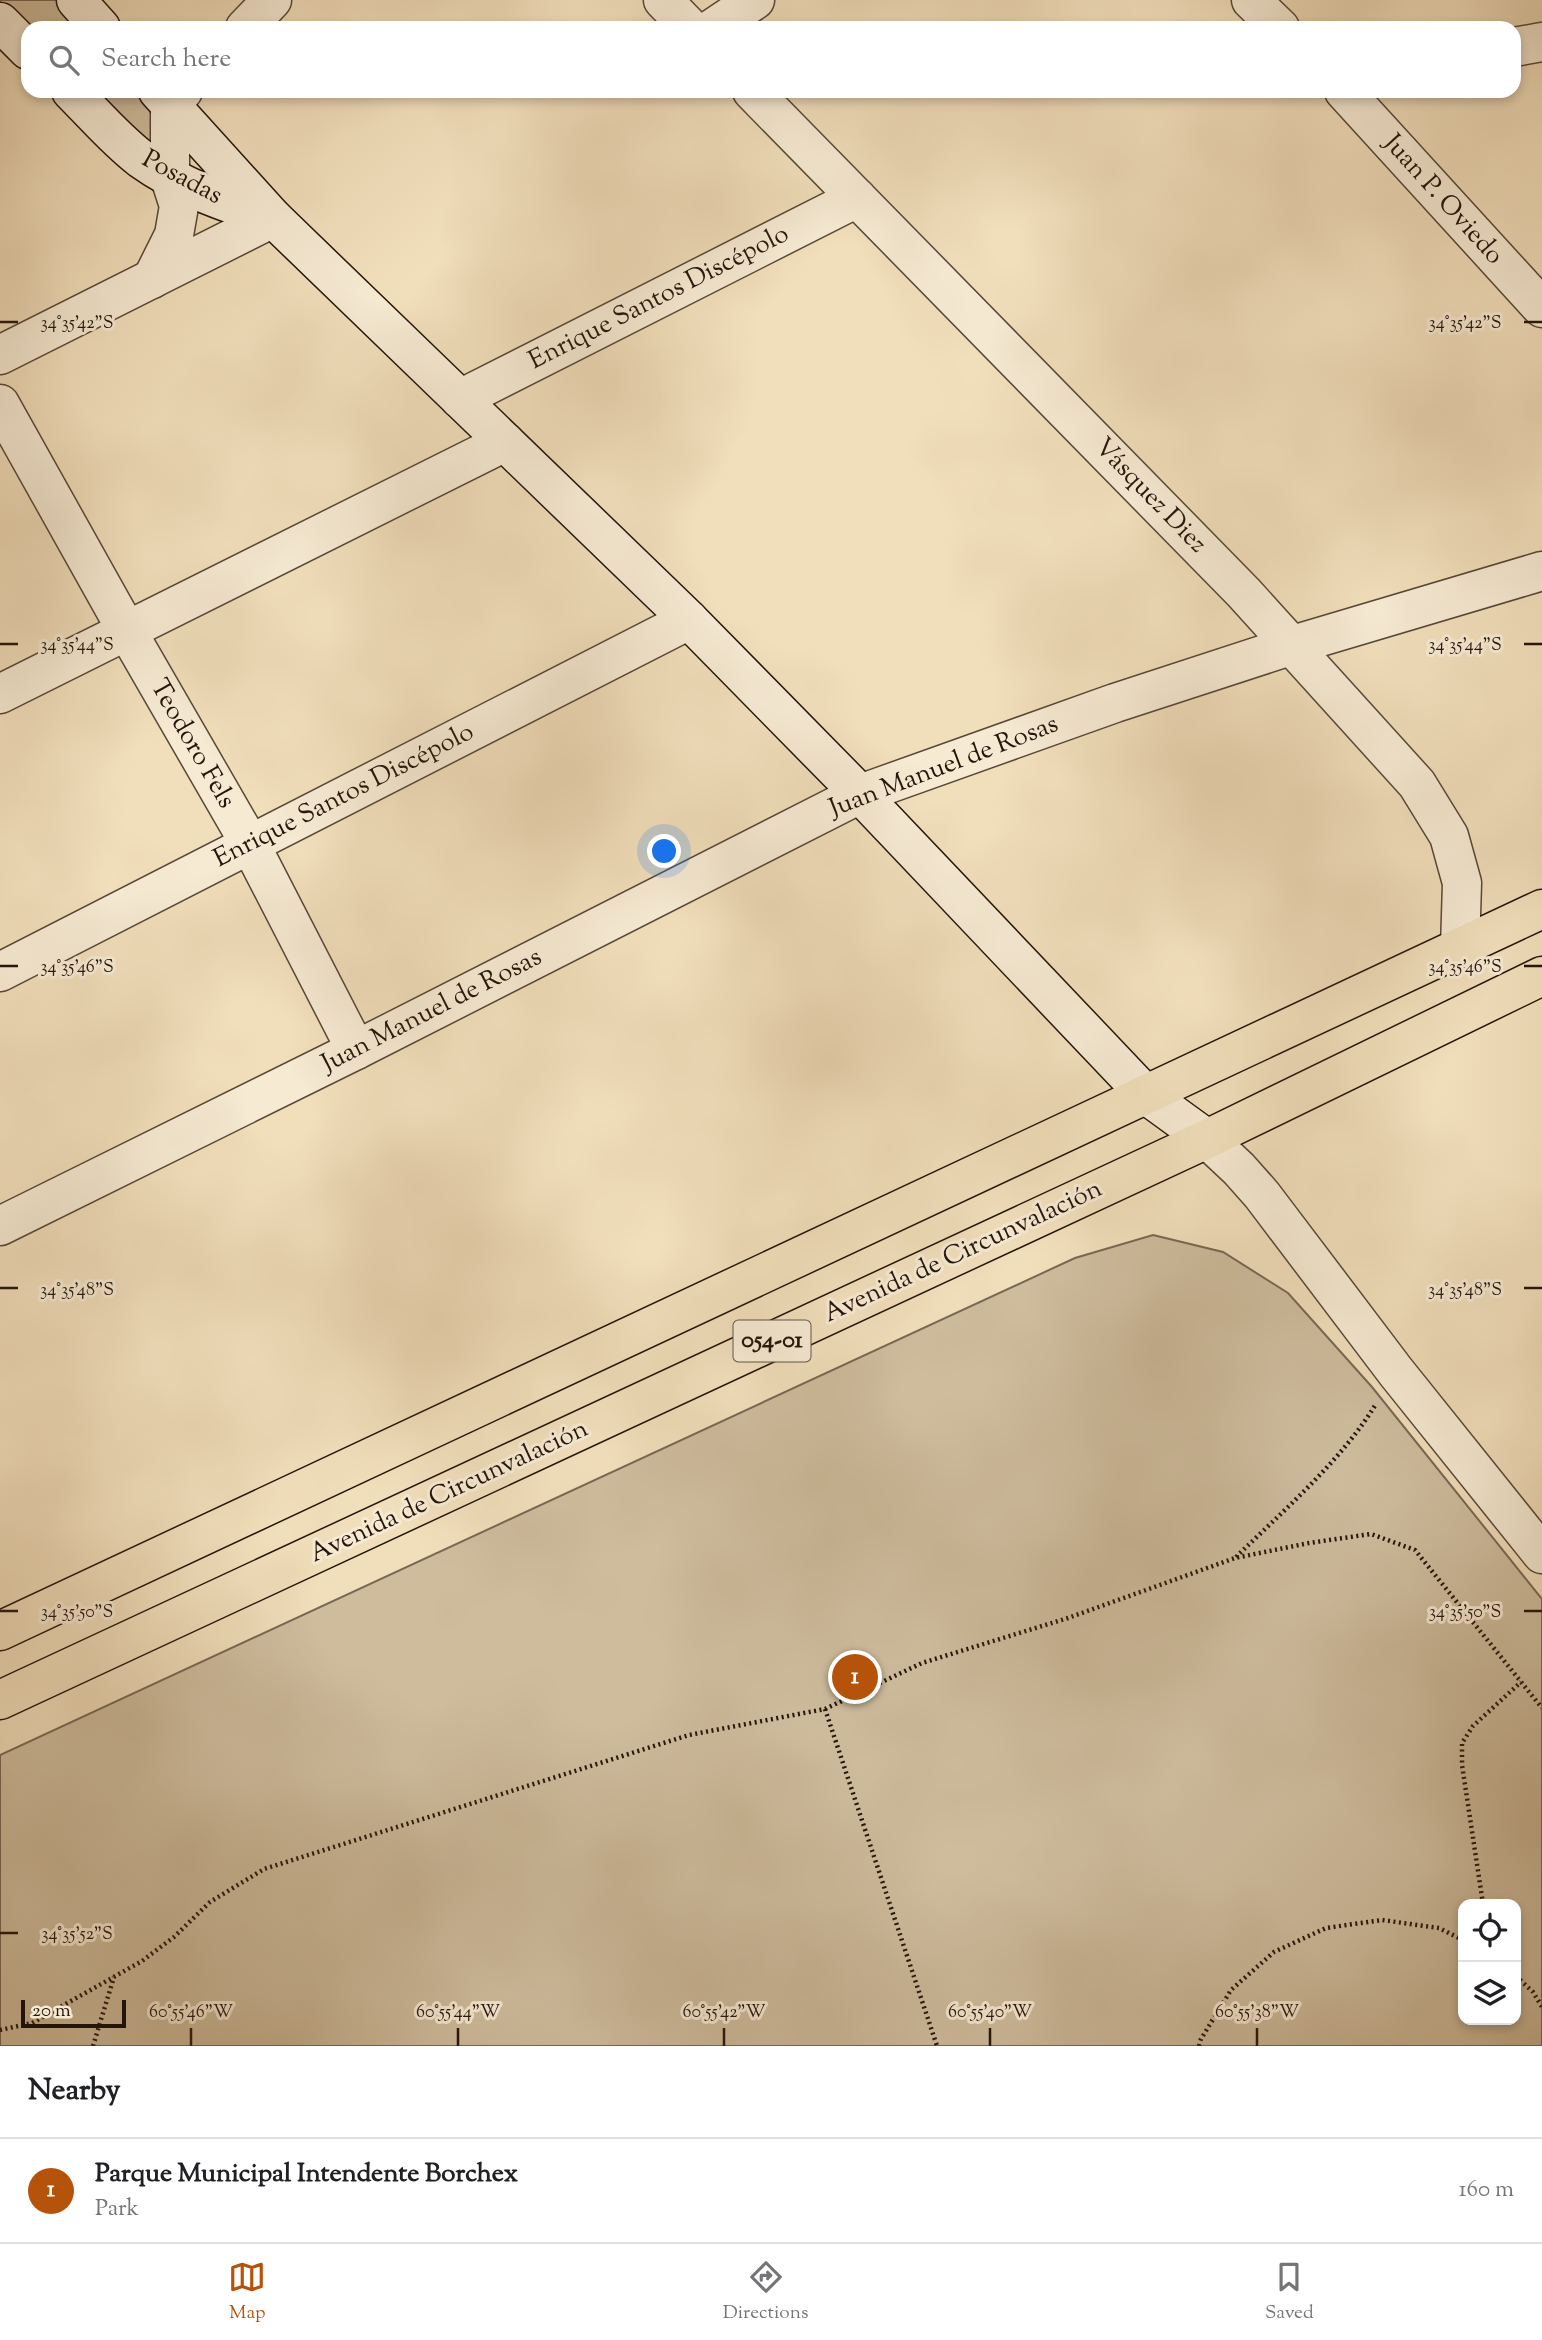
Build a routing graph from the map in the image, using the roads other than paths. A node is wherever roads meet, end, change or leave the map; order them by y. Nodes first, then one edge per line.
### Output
1 (76, 0) edge
2 (272, 0) edge
3 (663, 0) edge
4 (755, 0) edge
5 (1251, 0) edge
6 (95, 21) edge
7 (252, 21) edge
8 (683, 21) edge
9 (724, 21) edge
10 (1273, 21) edge
11 (0, 22) edge
12 (1542, 42) edge
13 (21, 43) edge
14 (1521, 46) edge
15 (78, 98) edge
16 (170, 98) edge
17 (173, 98) edge
18 (759, 98) edge
19 (1350, 98) edge
20 (170, 178) junction
21 (857, 198) junction
22 (273, 218) junction
23 (152, 279) junction
24 (1542, 308) edge
25 (0, 355) edge
26 (460, 399) junction
27 (0, 404) edge
28 (505, 442) junction
29 (1542, 571) edge
30 (689, 620) junction
31 (127, 631) junction
32 (1293, 645) junction
33 (0, 694) edge
34 (860, 794) junction
35 (250, 844) junction
36 (1542, 909) edge
37 (1460, 948) junction
38 (0, 972) edge
39 (1542, 976) edge
40 (356, 1050) junction
41 (1145, 1094) junction
42 (1207, 1139) junction
43 (0, 1226) edge
44 (1542, 1554) edge
45 (0, 1630) edge
46 (0, 1700) edge

1 - 6 street
2 - 7 street
3 - 8 street
4 - 9 street
5 - 10 street
11 - 13 street
12 - 14 street
15 - 20 street, Posadas
16 - 20 street
17 - 22 street
18 - 21 street, Vásquez Diez
19 - 24 street, Juan P. Oviedo
20 - 22 street, Posadas
20 - 23 street
21 - 26 street, Enrique Santos Discépolo
21 - 32 street, Vásquez Diez
22 - 23 street
22 - 26 street
23 - 25 street
26 - 28 street
27 - 31 street, Teodoro Fels
28 - 30 street
28 - 31 street
29 - 32 street, Juan Manuel de Rosas
30 - 34 street
30 - 35 street, Enrique Santos Discépolo
31 - 33 street
31 - 35 street, Teodoro Fels
32 - 34 street, Juan Manuel de Rosas
32 - 37 street, Vásquez Diez
34 - 40 street, Juan Manuel de Rosas
34 - 41 street
35 - 38 street, Enrique Santos Discépolo
35 - 40 street, Teodoro Fels
36 - 37 highway, 054-01
37 - 41 highway, 054-01
39 - 42 highway, Avenida de Circunvalación / 054-01
40 - 43 street, Juan Manuel de Rosas
41 - 42 street
41 - 45 highway, 054-01
42 - 44 street
42 - 46 highway, Avenida de Circunvalación / 054-01

